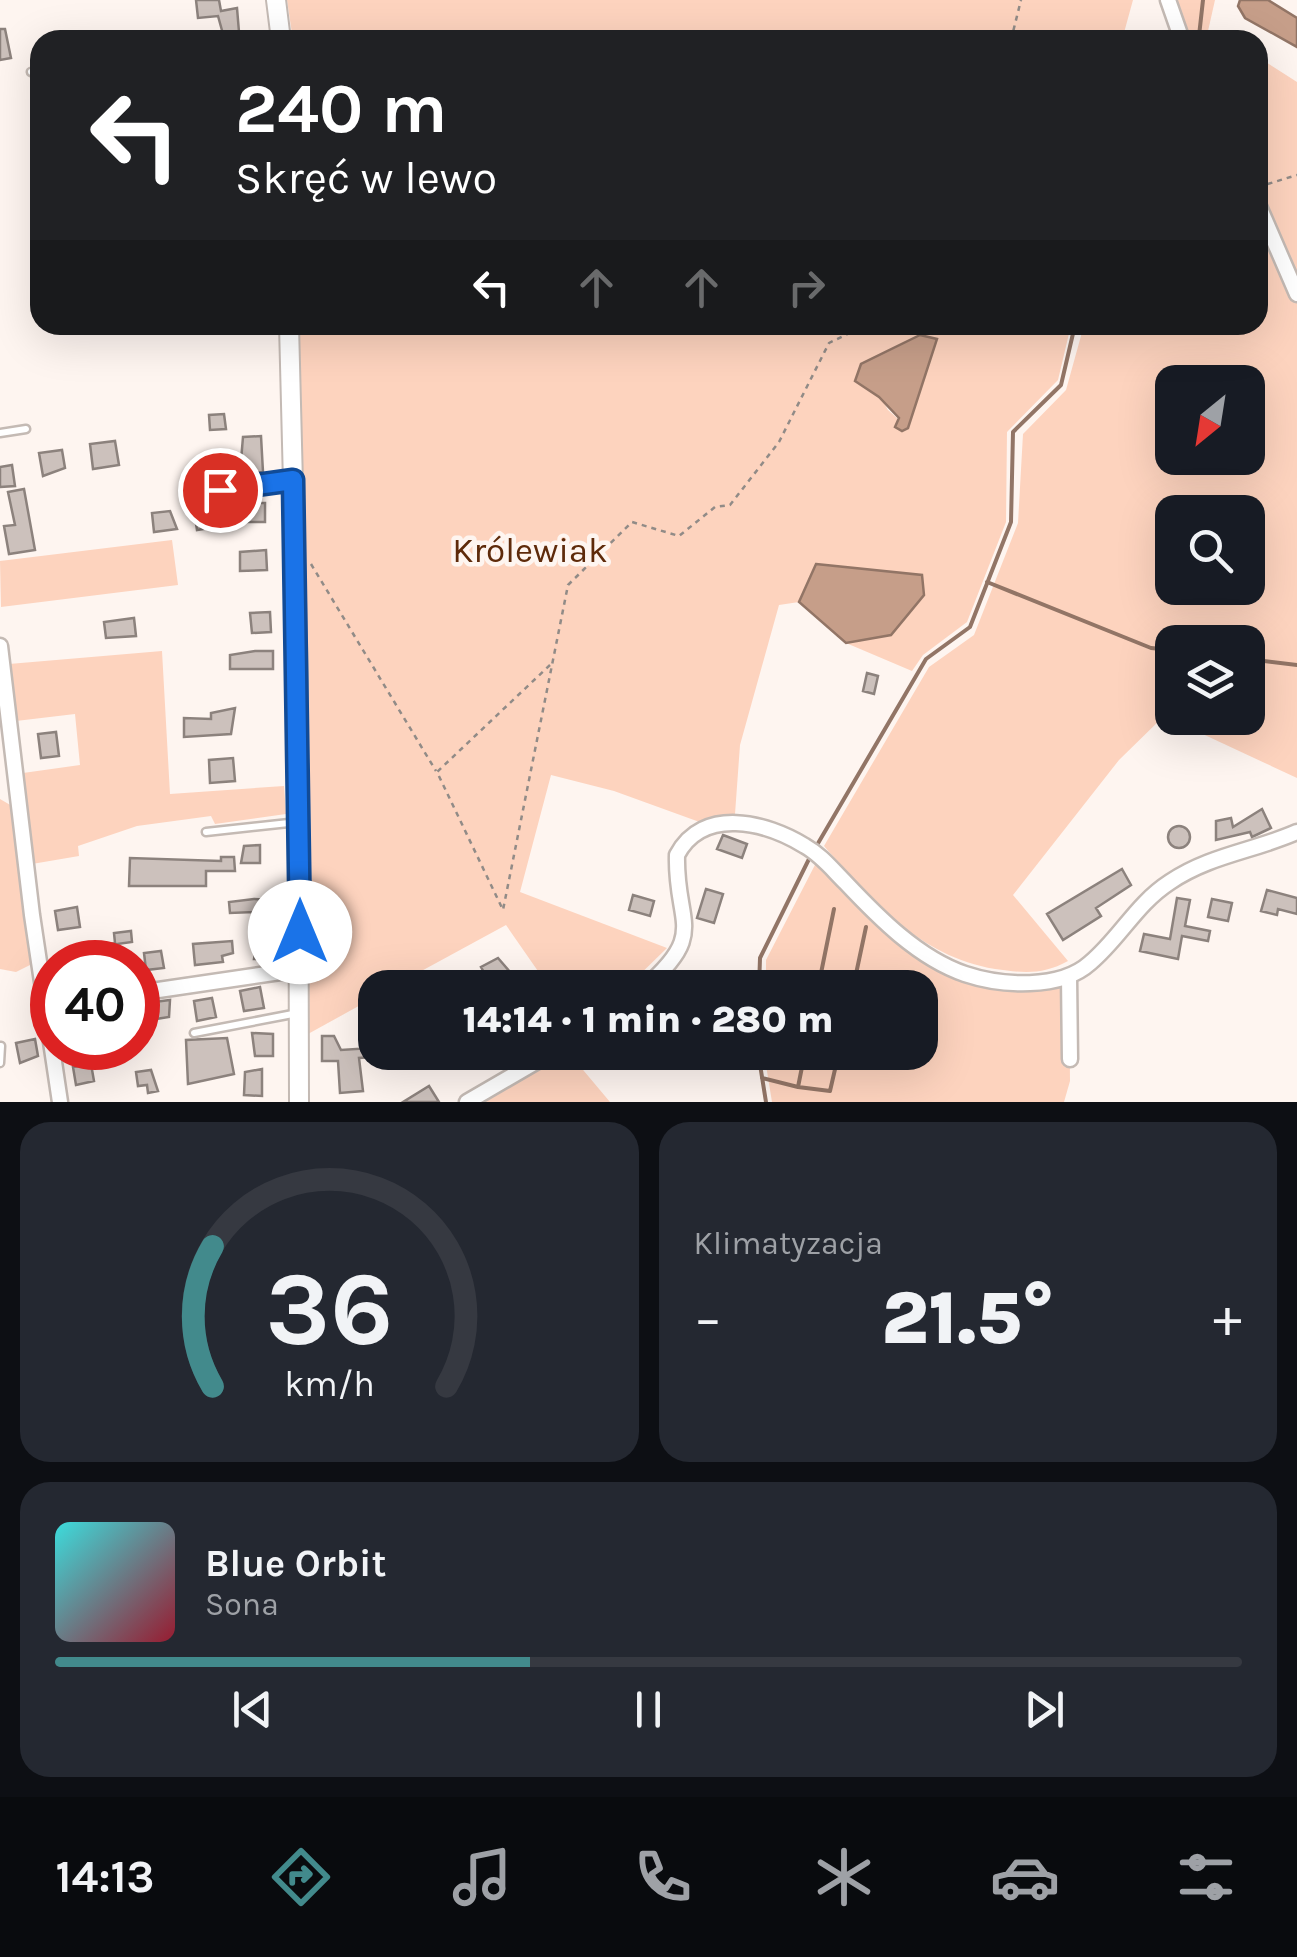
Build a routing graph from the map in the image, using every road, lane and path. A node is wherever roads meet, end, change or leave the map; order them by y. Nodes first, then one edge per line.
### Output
1 (276, 0) edge
2 (1021, 0) edge
3 (1168, 0) edge
4 (280, 30) edge
5 (1014, 30) edge
6 (1178, 30) edge
7 (1297, 175) edge
8 (1268, 184) edge
9 (1268, 227) edge
10 (1297, 294) edge
11 (289, 335) edge
12 (845, 335) edge
13 (26, 429) dead end
14 (0, 433) edge
15 (293, 480) junction
16 (187, 494) dead end
17 (294, 536) junction
18 (0, 646) edge
19 (550, 665) junction
20 (436, 772) junction
21 (299, 822) junction
22 (206, 832) dead end
23 (1290, 835) edge
24 (1297, 850) edge
25 (40, 940) edge
26 (301, 969) junction
27 (664, 970) edge
28 (1068, 976) junction
29 (160, 991) edge
30 (299, 1013) junction
31 (194, 1033) dead end
32 (1, 1046) edge
33 (1070, 1059) dead end
34 (0, 1063) edge
35 (56, 1070) edge
36 (522, 1070) edge
37 (60, 1102) edge
38 (298, 1102) edge
39 (467, 1102) edge

1 - 4 street
2 - 5 path
3 - 6 street
7 - 8 path
9 - 10 street
11 - 15 street
12 - 19 path
13 - 14 lane
15 - 16 lane
15 - 17 street
17 - 20 path
17 - 21 street
18 - 25 street
19 - 20 path
19 - 20 path
21 - 22 lane
21 - 26 street
23 - 24 street
23 - 28 street
26 - 29 street
26 - 30 street
27 - 28 street
28 - 33 street
30 - 31 lane
30 - 38 street
32 - 34 lane
35 - 37 street
36 - 39 street

